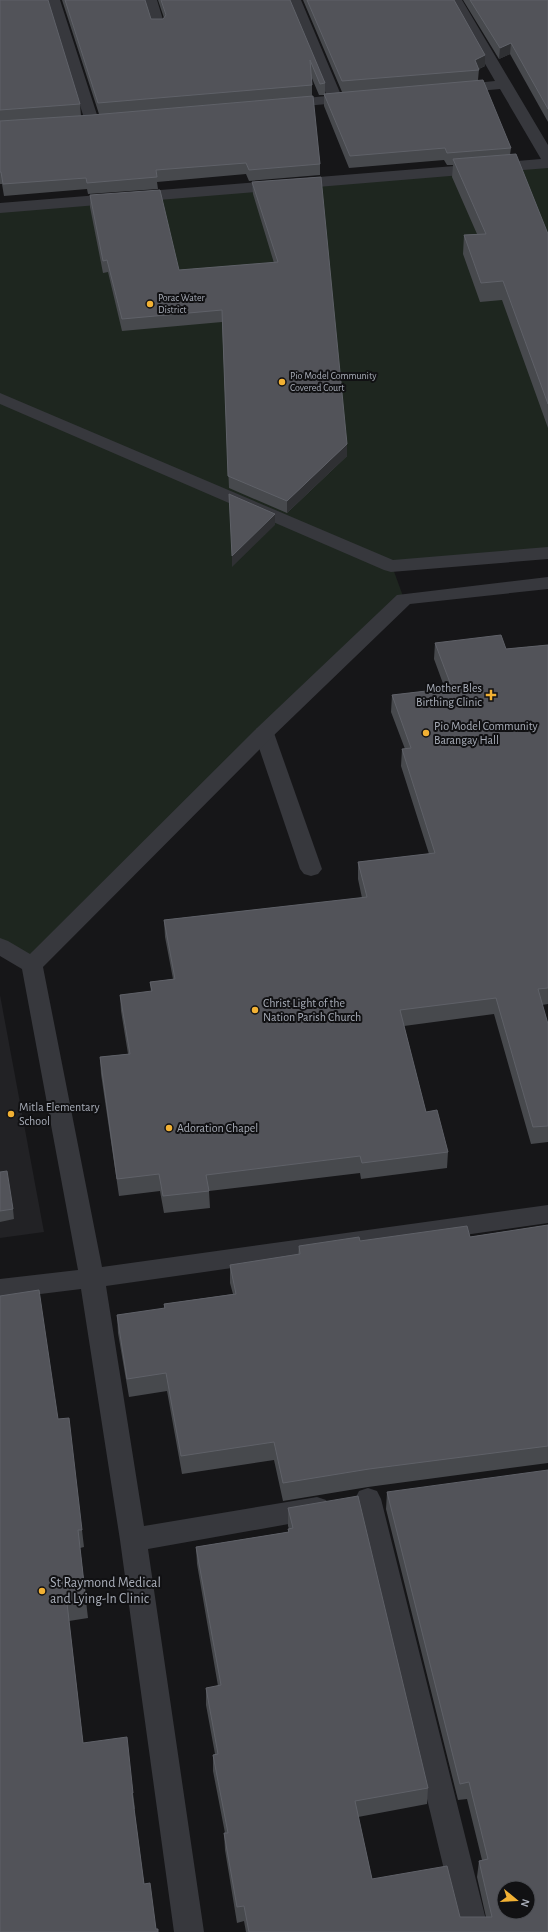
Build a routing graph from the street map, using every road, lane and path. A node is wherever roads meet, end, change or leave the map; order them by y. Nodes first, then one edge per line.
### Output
1 (53, 0) edge
2 (150, 0) edge
3 (294, 0) edge
4 (455, 0) edge
5 (158, 26) edge
6 (505, 84) junction
7 (443, 90) edge
8 (366, 97) edge
9 (336, 100) junction
10 (273, 105) edge
11 (107, 120) edge
12 (92, 121) junction
13 (76, 122) edge
14 (548, 158) edge
15 (548, 163) edge
16 (0, 208) edge
17 (0, 398) edge
18 (548, 553) edge
19 (391, 566) junction
20 (548, 583) edge
21 (404, 599) junction
22 (264, 733) junction
23 (311, 869) dead end
24 (0, 946) edge
25 (32, 965) junction
26 (548, 1214) edge
27 (92, 1278) junction
28 (0, 1289) edge
29 (133, 1540) junction
30 (189, 1932) edge
31 (474, 1932) edge

1 - 12 street
2 - 5 street
3 - 9 street
4 - 6 street
6 - 7 street
6 - 14 street
8 - 9 street
9 - 10 street
11 - 12 street
12 - 13 street
15 - 16 street
17 - 19 street
18 - 19 street
19 - 21 street
20 - 21 street
21 - 22 street
22 - 23 street
22 - 25 street
24 - 25 street
25 - 27 street
26 - 27 street
27 - 28 street
27 - 29 street
29 - 30 street
29 - 31 street

